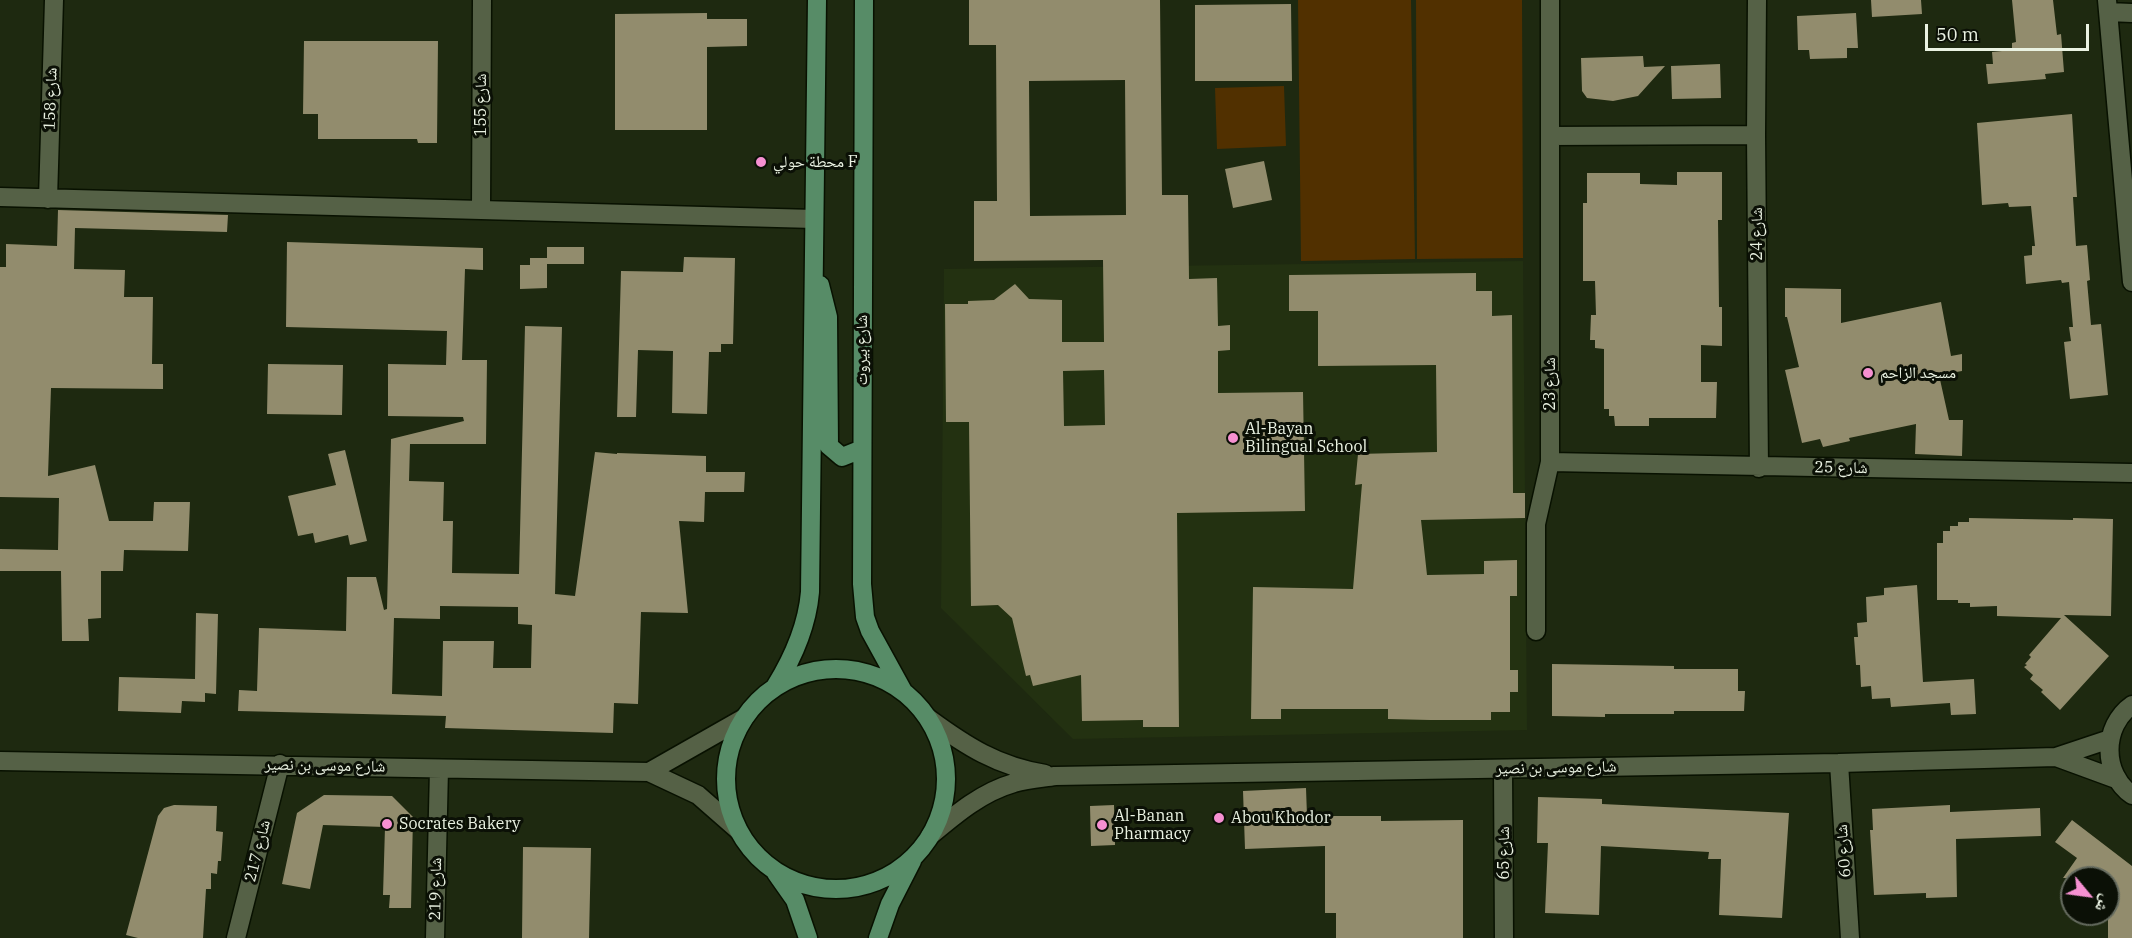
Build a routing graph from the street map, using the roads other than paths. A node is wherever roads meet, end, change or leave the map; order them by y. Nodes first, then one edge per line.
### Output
1 (54, 0) edge
2 (482, 0) edge
3 (817, 0) edge
4 (864, 0) edge
5 (1550, 0) edge
6 (1757, 0) edge
7 (2108, 6) edge
8 (2132, 13) edge
9 (1756, 135) junction
10 (1551, 136) junction
11 (0, 197) edge
12 (48, 199) junction
13 (481, 210) junction
14 (814, 219) junction
15 (814, 257) junction
16 (2132, 282) edge
17 (862, 449) junction
18 (1550, 462) junction
19 (1759, 468) junction
20 (2132, 472) edge
21 (1536, 631) dead end
22 (775, 687) junction
23 (903, 691) junction
24 (2132, 705) edge
25 (744, 718) junction
26 (928, 718) junction
27 (2110, 739) junction
28 (2056, 757) junction
29 (0, 761) edge
30 (1839, 763) junction
31 (280, 764) junction
32 (439, 769) junction
33 (1503, 769) junction
34 (649, 772) junction
35 (1055, 776) junction
36 (2116, 779) junction
37 (2132, 795) edge
38 (738, 830) junction
39 (931, 835) junction
40 (916, 855) junction
41 (775, 871) junction
42 (236, 938) edge
43 (435, 938) edge
44 (808, 938) edge
45 (878, 938) edge
46 (1504, 938) edge
47 (1850, 938) edge

1 - 12 street, شارع 158
2 - 13 street, شارع 155
3 - 14 main road
4 - 17 main road, شارع بيروت
5 - 10 street, شارع 23
6 - 9 street, شارع 24
7 - 8 street
7 - 16 street
9 - 10 street
9 - 19 street, شارع 24
10 - 18 street, شارع 23
11 - 12 street
12 - 13 street
13 - 14 street
14 - 15 main road
15 - 17 main road
15 - 22 main road
17 - 23 main road, شارع بيروت
18 - 19 street, شارع 25
18 - 21 street, شارع 23
19 - 20 street, شارع 25
22 - 23 main road
22 - 25 main road
23 - 26 main road
24 - 27 street
25 - 34 street
25 - 38 main road
26 - 35 street, شارع موسى بن نصير
26 - 39 main road
27 - 28 street, شارع موسى بن نصير
27 - 36 street
28 - 30 street, شارع موسى بن نصير
28 - 36 street, شارع موسى بن نصير
29 - 31 street, شارع موسى بن نصير
30 - 33 street, شارع موسى بن نصير
30 - 47 street, شارع 60
31 - 32 street, شارع موسى بن نصير
31 - 42 street, شارع 217
32 - 34 street, شارع موسى بن نصير
32 - 43 street, شارع 219
33 - 35 street, شارع موسى بن نصير
33 - 46 street, شارع 65
34 - 38 street, شارع موسى بن نصير
35 - 39 street, شارع موسى بن نصير
36 - 37 street
38 - 41 main road
39 - 40 main road
40 - 41 main road
40 - 45 main road
41 - 44 main road

